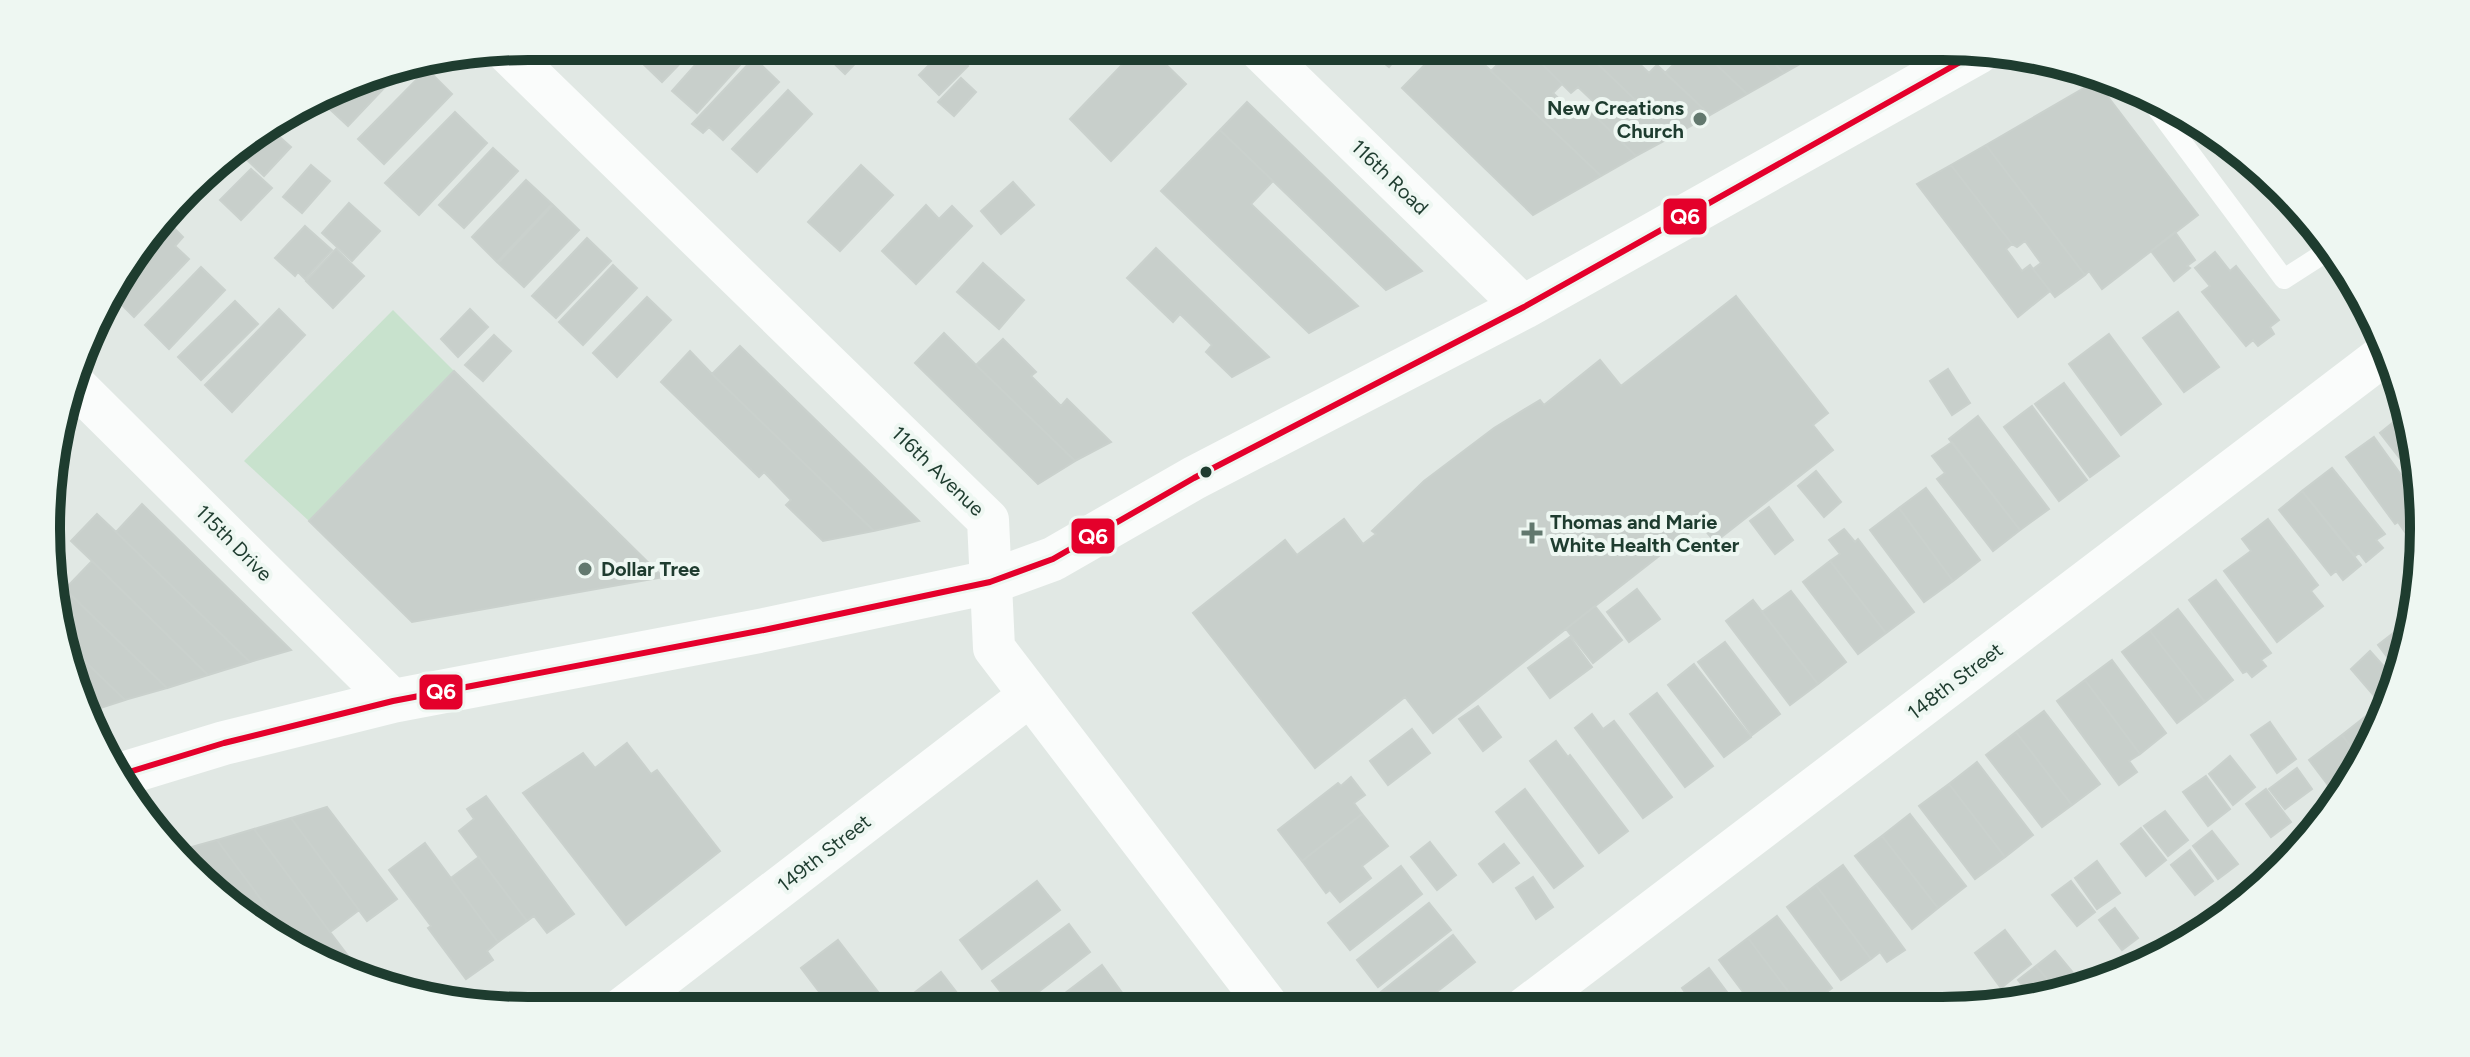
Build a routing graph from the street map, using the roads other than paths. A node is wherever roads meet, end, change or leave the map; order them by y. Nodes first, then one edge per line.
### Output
1 (516, 60) edge
2 (1270, 60) edge
3 (1963, 61) edge
4 (2173, 121) edge
5 (2322, 255) edge
6 (1524, 307) junction
7 (2378, 359) edge
8 (81, 391) edge
9 (990, 582) junction
10 (1029, 696) junction
11 (393, 701) junction
12 (129, 772) edge
13 (637, 997) edge
14 (1261, 997) edge
15 (1539, 997) edge

1 - 9 street, 116th Avenue
2 - 6 street, 116th Road
3 - 6 main road
4 - 5 lane
6 - 9 main road
7 - 15 street, 148th Street
8 - 11 street, 115th Drive
9 - 10 street, 116th Avenue
9 - 11 main road
10 - 13 street, 149th Street
10 - 14 street, 116th Avenue
11 - 12 main road

